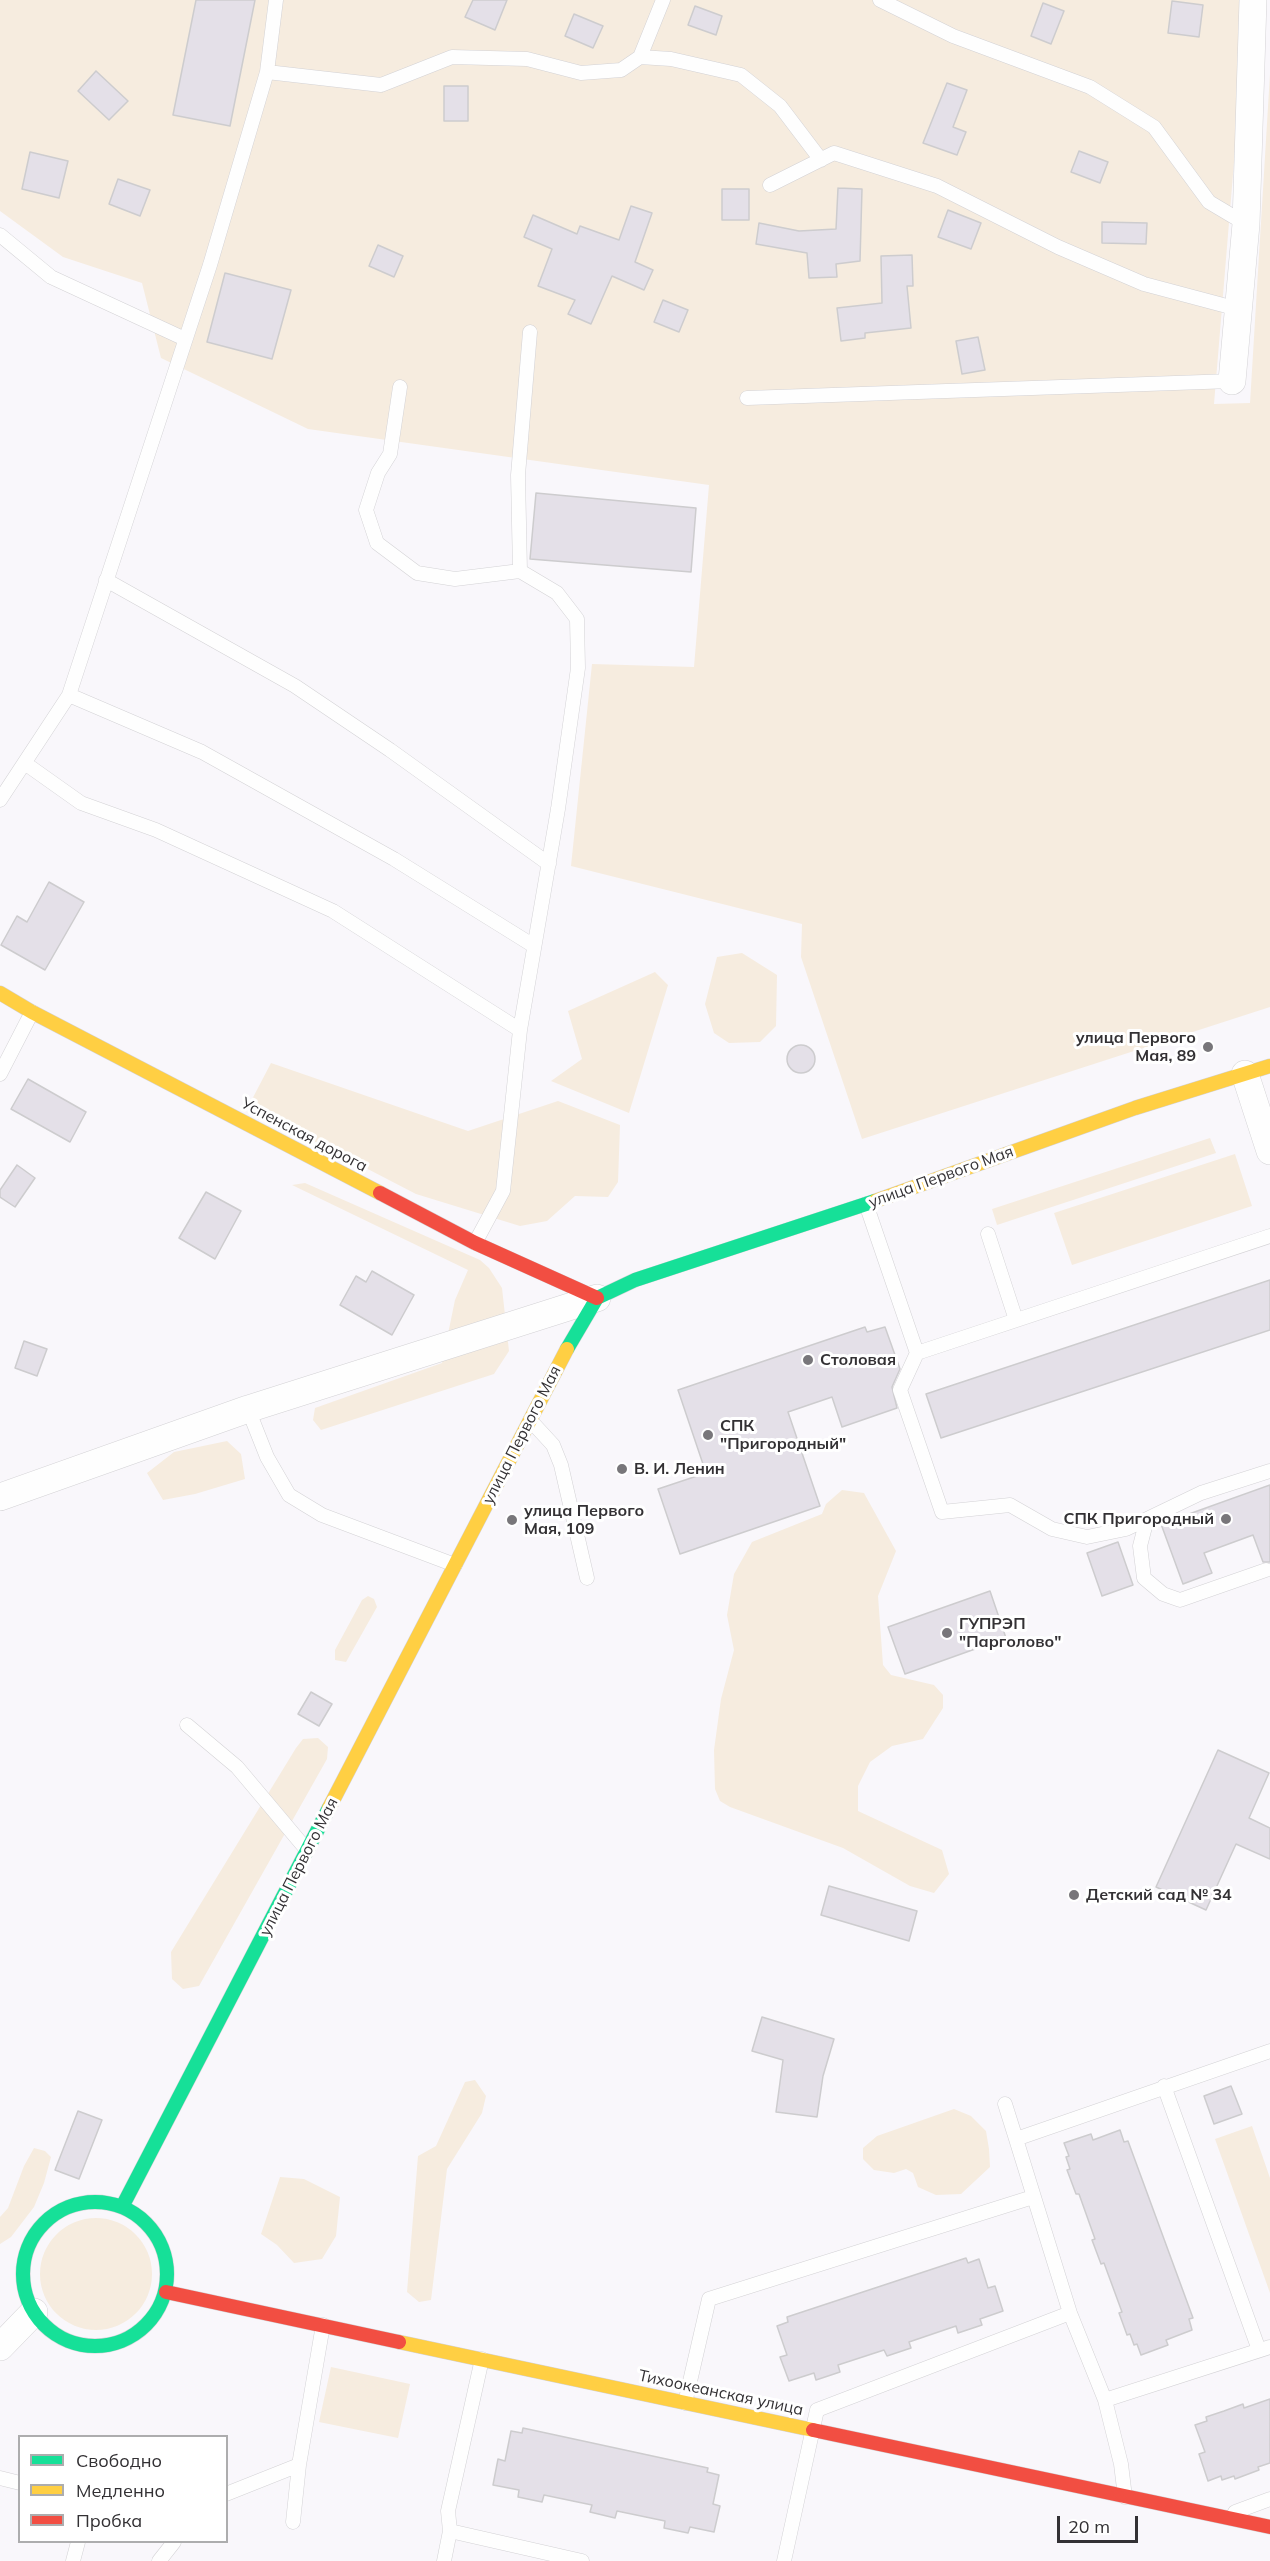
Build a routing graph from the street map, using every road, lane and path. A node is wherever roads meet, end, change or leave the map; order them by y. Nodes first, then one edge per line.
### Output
1 (276, 0) edge
2 (663, 0) edge
3 (880, 0) edge
4 (1253, 0) edge
5 (640, 57) junction
6 (267, 72) junction
7 (821, 160) junction
8 (770, 185) dead end
9 (1246, 224) junction
10 (0, 235) edge
11 (1238, 309) junction
12 (530, 332) dead end
13 (185, 339) junction
14 (1232, 381) joint
15 (400, 387) dead end
16 (747, 398) dead end
17 (520, 571) junction
18 (106, 580) junction
19 (69, 695) junction
20 (26, 764) junction
21 (0, 800) edge
22 (549, 864) junction
23 (534, 946) junction
24 (0, 993) edge
25 (32, 1012) junction
26 (520, 1030) junction
27 (1258, 1070) edge
28 (0, 1074) edge
29 (1270, 1151) edge
30 (866, 1204) junction
31 (988, 1234) dead end
32 (1270, 1236) edge
33 (475, 1244) junction
34 (597, 1298) junction
35 (1016, 1320) junction
36 (917, 1353) junction
37 (248, 1409) junction
38 (530, 1420) junction
39 (1270, 1471) edge
40 (0, 1497) edge
41 (1147, 1519) junction
42 (455, 1564) junction
43 (1266, 1570) dead end
44 (587, 1578) dead end
45 (188, 1725) dead end
46 (307, 1850) junction
47 (1270, 2051) edge
48 (1164, 2086) junction
49 (1005, 2104) dead end
50 (1016, 2139) junction
51 (1034, 2197) junction
52 (122, 2207) junction
53 (166, 2292) junction
54 (1070, 2313) junction
55 (323, 2325) junction
56 (12, 2328) edge
57 (1265, 2348) edge
58 (482, 2359) junction
59 (1105, 2400) junction
60 (685, 2403) junction
61 (812, 2430) junction
62 (299, 2465) junction
63 (0, 2478) edge
64 (18, 2482) edge
65 (228, 2493) edge
66 (1125, 2497) junction
67 (1270, 2499) edge
68 (1221, 2517) junction
69 (293, 2522) dead end
70 (1270, 2528) edge
71 (450, 2531) junction
72 (78, 2543) edge
73 (172, 2543) edge
74 (73, 2561) edge
75 (159, 2561) edge
76 (444, 2561) edge
77 (582, 2561) edge
78 (784, 2561) edge

1 - 6 lane
2 - 5 lane
3 - 9 lane
4 - 9 street
5 - 6 lane
5 - 7 lane
6 - 13 lane
7 - 8 lane
7 - 11 lane
9 - 11 street
10 - 13 lane
11 - 14 street
12 - 17 lane
13 - 18 lane
14 - 16 lane
15 - 17 lane
17 - 22 lane
18 - 19 lane
18 - 22 lane
19 - 20 lane
19 - 23 lane
20 - 21 lane
20 - 26 lane
22 - 23 lane
23 - 26 lane
24 - 25 street, Успенская дорога
25 - 28 lane
25 - 33 street, Успенская дорога
26 - 33 lane
27 - 29 street
27 - 30 street, улица Первого Мая
30 - 34 street, улица Первого Мая
30 - 36 lane
31 - 35 lane
32 - 35 lane
33 - 34 street, Успенская дорога
34 - 37 street
34 - 38 street, улица Первого Мая
35 - 36 lane
36 - 41 lane
37 - 40 street
37 - 42 lane
38 - 42 street, улица Первого Мая
38 - 44 lane
39 - 41 lane
41 - 43 lane
42 - 46 street, улица Первого Мая
45 - 46 lane
46 - 52 street, улица Первого Мая
47 - 48 lane
48 - 50 lane
48 - 57 lane
49 - 50 lane
50 - 51 lane
51 - 54 lane
51 - 60 lane
52 - 53 street
52 - 56 street
53 - 55 street, Тихоокеанская улица
53 - 56 street
54 - 59 lane
54 - 61 lane
55 - 58 street, Тихоокеанская улица
55 - 62 lane
57 - 59 lane
58 - 60 street, Тихоокеанская улица
58 - 71 lane
59 - 66 lane
60 - 61 street, Тихоокеанская улица
61 - 66 street, Тихоокеанская улица
61 - 78 lane
62 - 65 lane
62 - 69 lane
63 - 64 lane
66 - 68 street, Тихоокеанская улица
67 - 68 lane
68 - 70 street, Тихоокеанская улица
71 - 76 lane
71 - 77 lane
72 - 74 lane
73 - 75 lane

